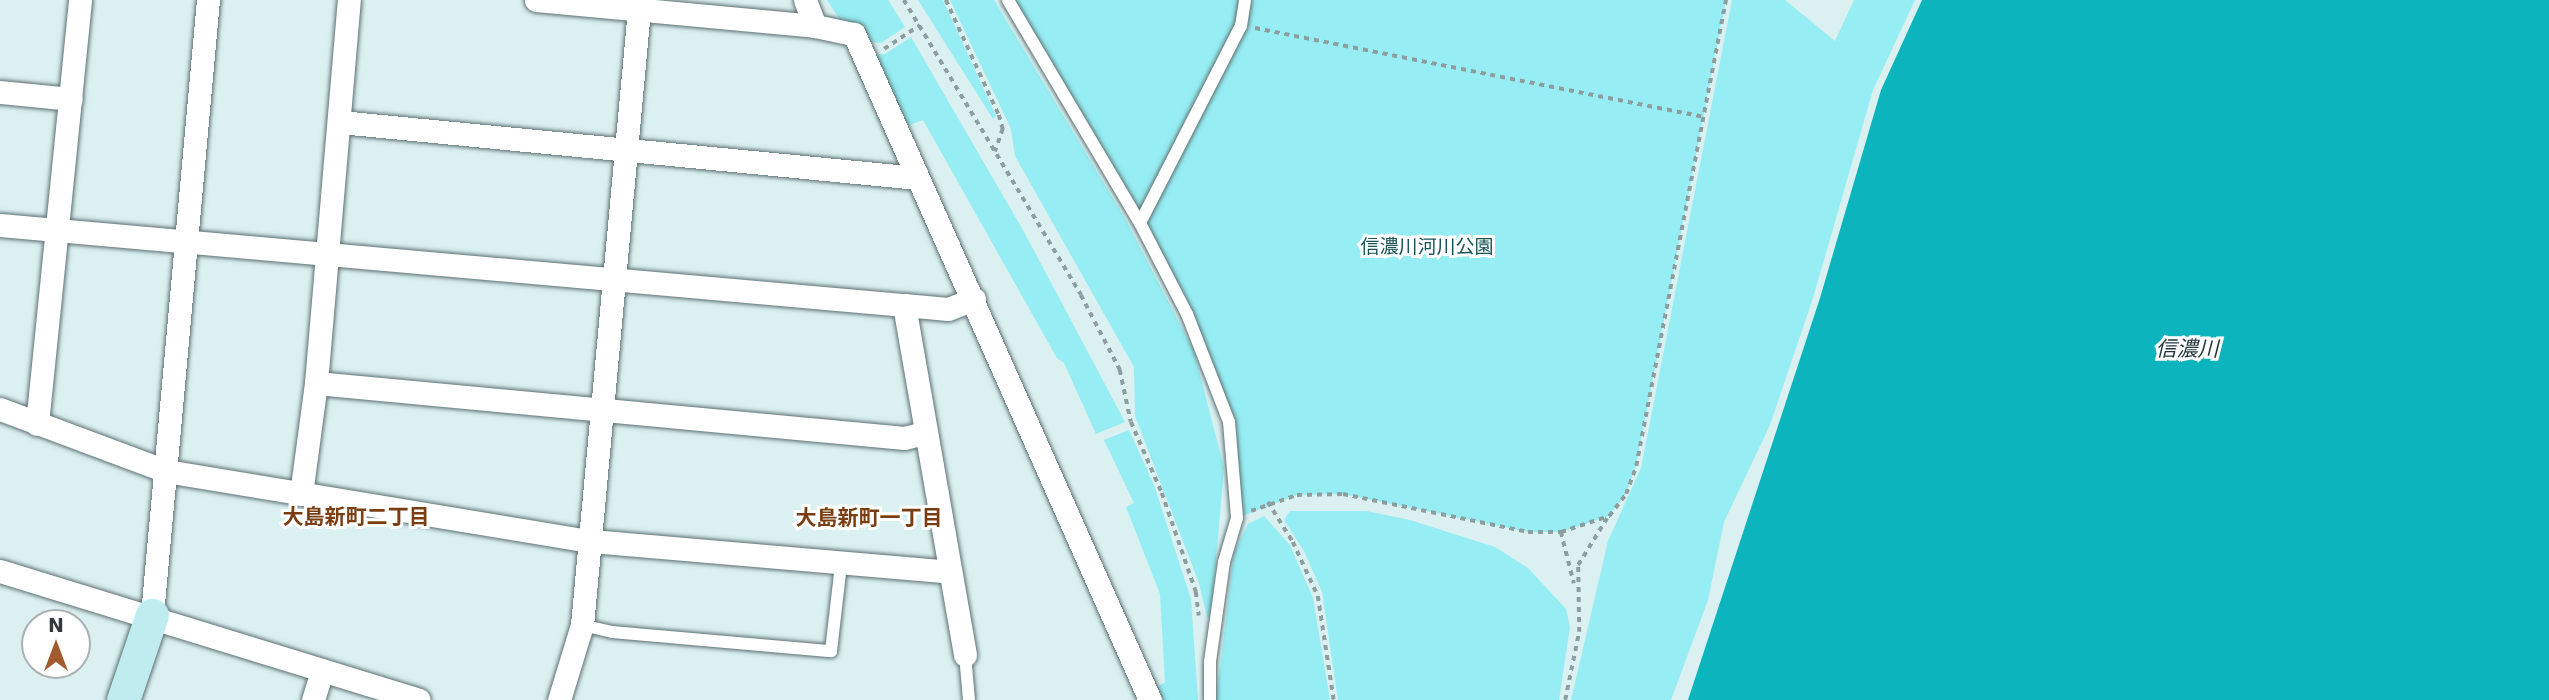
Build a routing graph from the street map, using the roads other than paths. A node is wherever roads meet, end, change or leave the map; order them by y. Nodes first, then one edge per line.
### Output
1 (80, 0) edge
2 (208, 0) edge
3 (349, 0) edge
4 (536, 0) edge
5 (806, 0) edge
6 (1008, 0) edge
7 (1245, 0) edge
8 (639, 9) junction
9 (815, 26) junction
10 (0, 92) edge
11 (71, 99) junction
12 (340, 122) junction
13 (626, 148) junction
14 (917, 178) junction
15 (1140, 223) junction
16 (0, 225) edge
17 (56, 231) junction
18 (186, 239) junction
19 (325, 253) junction
20 (615, 279) junction
21 (974, 299) junction
22 (904, 305) junction
23 (316, 383) junction
24 (0, 409) edge
25 (604, 412) junction
26 (37, 424) junction
27 (925, 433) junction
28 (166, 471) junction
29 (301, 494) junction
30 (591, 541) junction
31 (841, 565) junction
32 (0, 571) edge
33 (950, 572) junction
34 (152, 615) junction
35 (582, 625) junction
36 (965, 655) joint
37 (322, 671) junction
38 (123, 700) edge
39 (313, 700) edge
40 (419, 700) edge
41 (559, 700) edge
42 (969, 700) edge
43 (1150, 700) edge
44 (1210, 700) edge

1 - 11 street
2 - 18 street
3 - 12 street
4 - 8 street
5 - 9 street
6 - 15 lane
7 - 15 lane
8 - 9 street
8 - 13 street
9 - 14 street
10 - 11 street
11 - 17 street
12 - 13 street
12 - 19 street
13 - 14 street
13 - 20 street
14 - 21 street
15 - 44 lane
16 - 17 street
17 - 18 street
17 - 26 street
18 - 19 street
18 - 28 street
19 - 20 street
19 - 23 street
20 - 22 street
20 - 25 street
21 - 22 street
21 - 43 street
22 - 27 street
23 - 25 street
23 - 29 street
24 - 26 street
25 - 27 street
25 - 30 street
26 - 28 street
27 - 33 street
28 - 29 street
28 - 34 street
29 - 30 street
30 - 31 street
30 - 35 street
31 - 33 street
31 - 35 lane
32 - 34 street
33 - 36 street
34 - 37 street
34 - 38 street
35 - 41 street
36 - 42 lane
37 - 39 street
37 - 40 street

